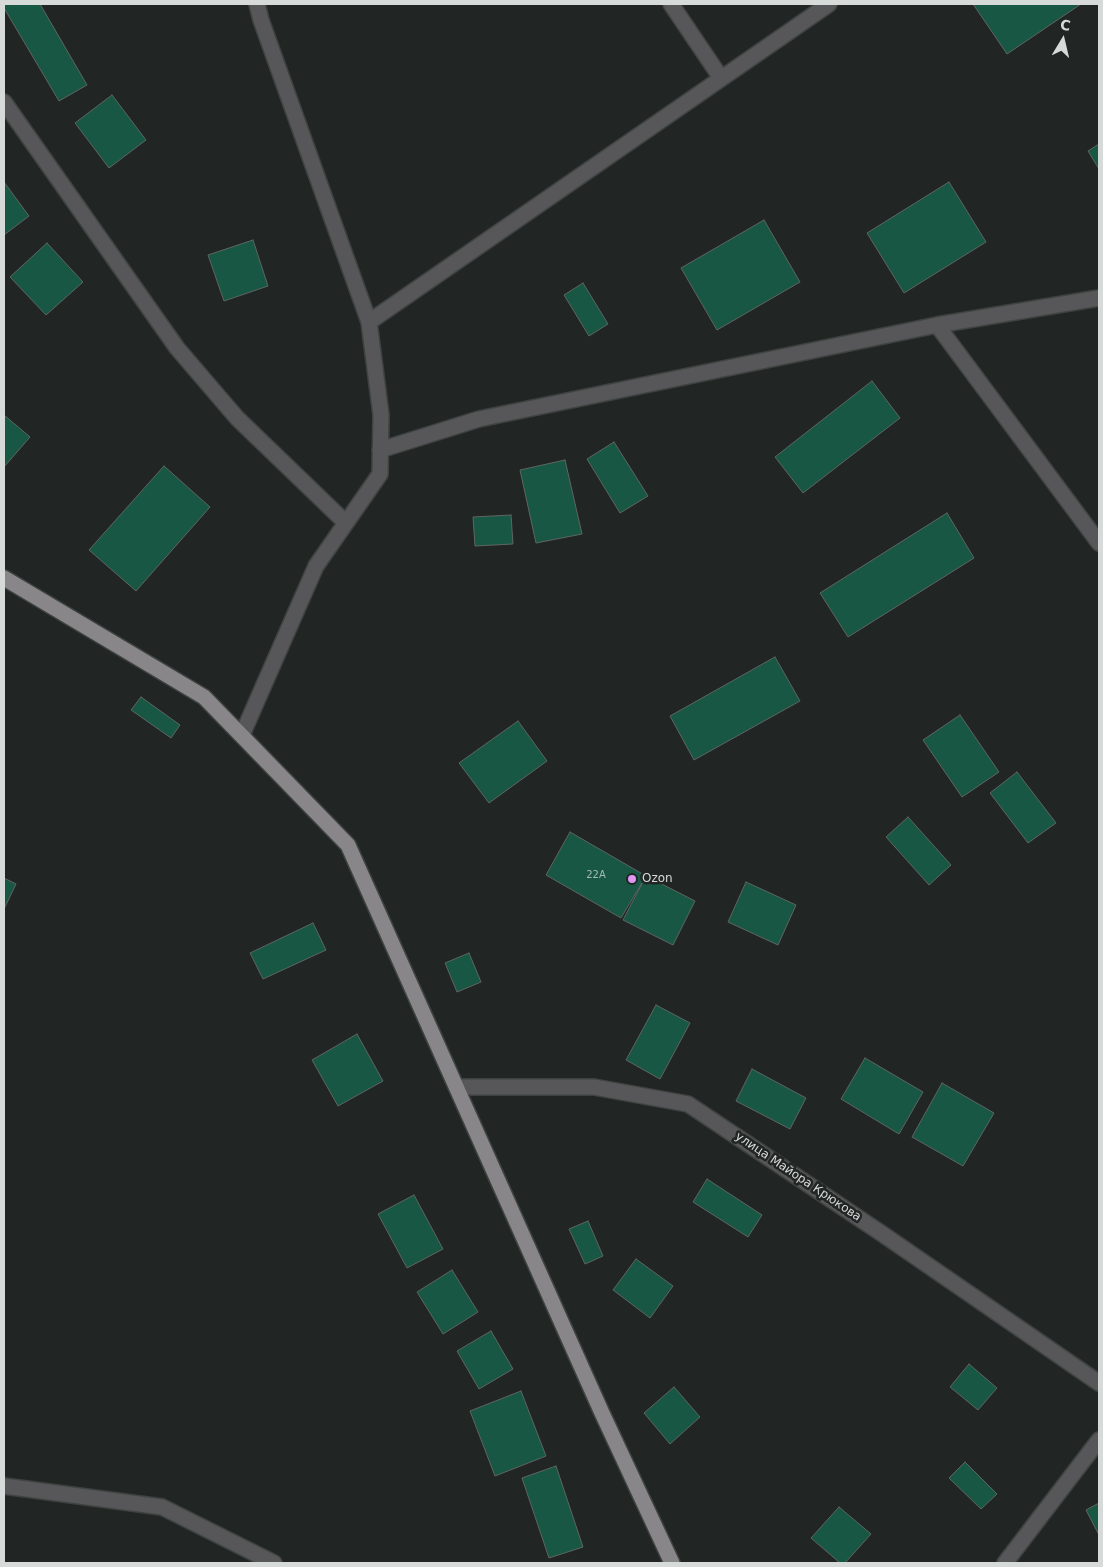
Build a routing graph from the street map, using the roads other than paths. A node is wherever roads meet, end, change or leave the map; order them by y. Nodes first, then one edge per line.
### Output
1 (257, 4) edge
2 (671, 4) edge
3 (829, 4) edge
4 (721, 78) junction
5 (4, 102) edge
6 (1099, 298) edge
7 (369, 322) junction
8 (937, 324) junction
9 (380, 450) junction
10 (346, 523) junction
11 (1099, 543) edge
12 (4, 578) edge
13 (242, 735) junction
14 (456, 1087) junction
15 (1099, 1383) edge
16 (1099, 1440) edge
17 (4, 1486) edge
18 (274, 1563) edge
19 (672, 1563) edge
20 (1005, 1563) edge

1 - 7 street
2 - 4 street
3 - 4 street
4 - 7 street
5 - 10 street
6 - 8 street
7 - 9 street
8 - 9 street
8 - 11 street
9 - 10 street
10 - 13 street
12 - 13 main road
13 - 14 main road
14 - 15 street, улица Майора Крюкова
14 - 19 main road
16 - 20 street
17 - 18 street

